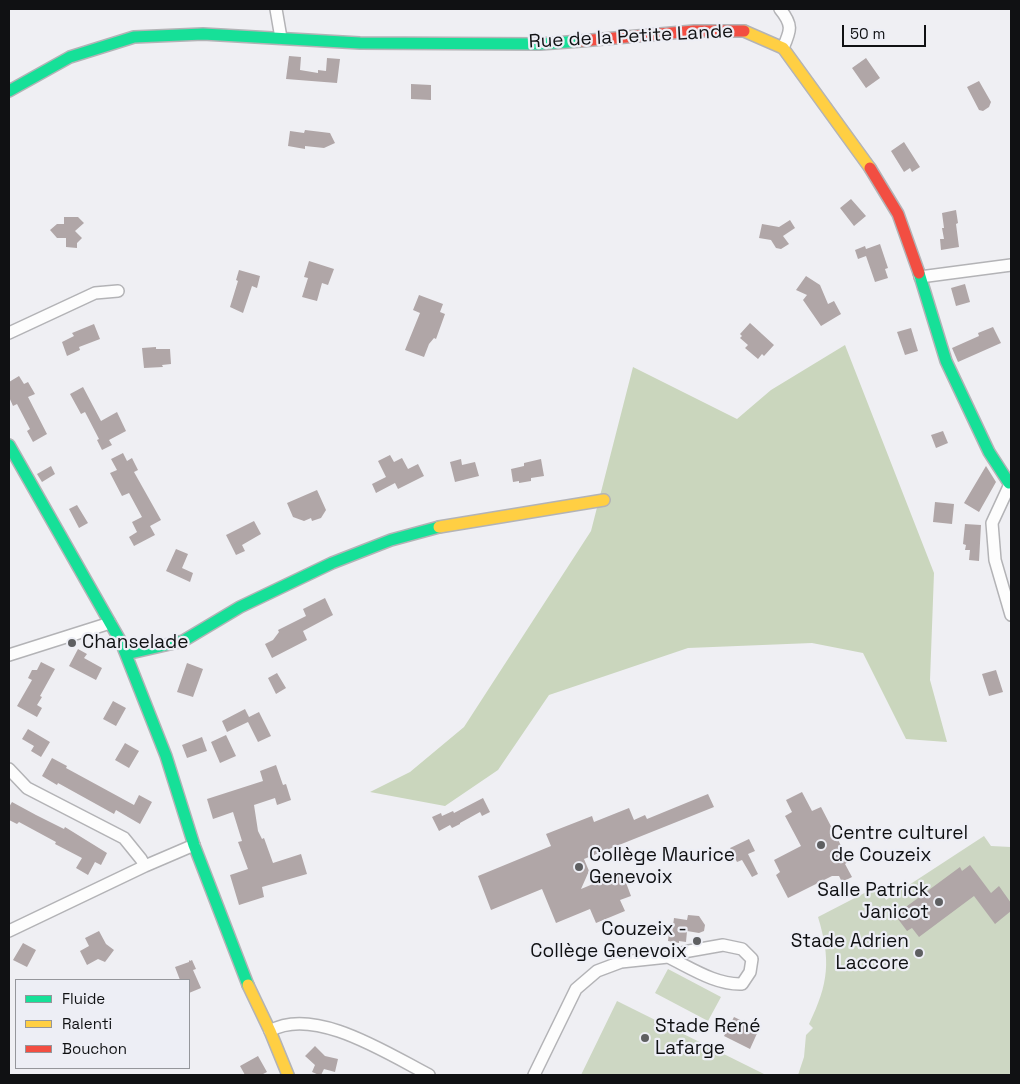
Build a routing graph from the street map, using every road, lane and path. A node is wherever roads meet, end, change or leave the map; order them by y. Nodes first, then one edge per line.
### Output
1 (276, 9) edge
2 (780, 9) edge
3 (281, 38) junction
4 (783, 48) junction
5 (9, 91) edge
6 (1011, 265) edge
7 (920, 277) junction
8 (118, 291) dead end
9 (9, 333) edge
10 (9, 445) edge
11 (1010, 483) edge
12 (604, 500) dead end
13 (1011, 615) edge
14 (110, 623) junction
15 (126, 654) junction
16 (9, 656) edge
17 (9, 769) edge
18 (194, 845) junction
19 (145, 866) junction
20 (9, 931) edge
21 (668, 957) junction
22 (270, 1031) junction
23 (288, 1075) edge
24 (429, 1075) edge
25 (534, 1075) edge

1 - 3 street
2 - 4 street
3 - 4 street, Rue de la Petite Lande
3 - 5 street, Rue de la Petite Lande
4 - 7 street
6 - 7 street
7 - 11 street
8 - 9 street
10 - 14 street
11 - 13 street
12 - 15 street
14 - 15 street
14 - 16 street
15 - 18 street
17 - 19 street
18 - 19 street
18 - 22 street
19 - 20 street
21 - 21 street
21 - 25 street
22 - 23 street
22 - 24 street

